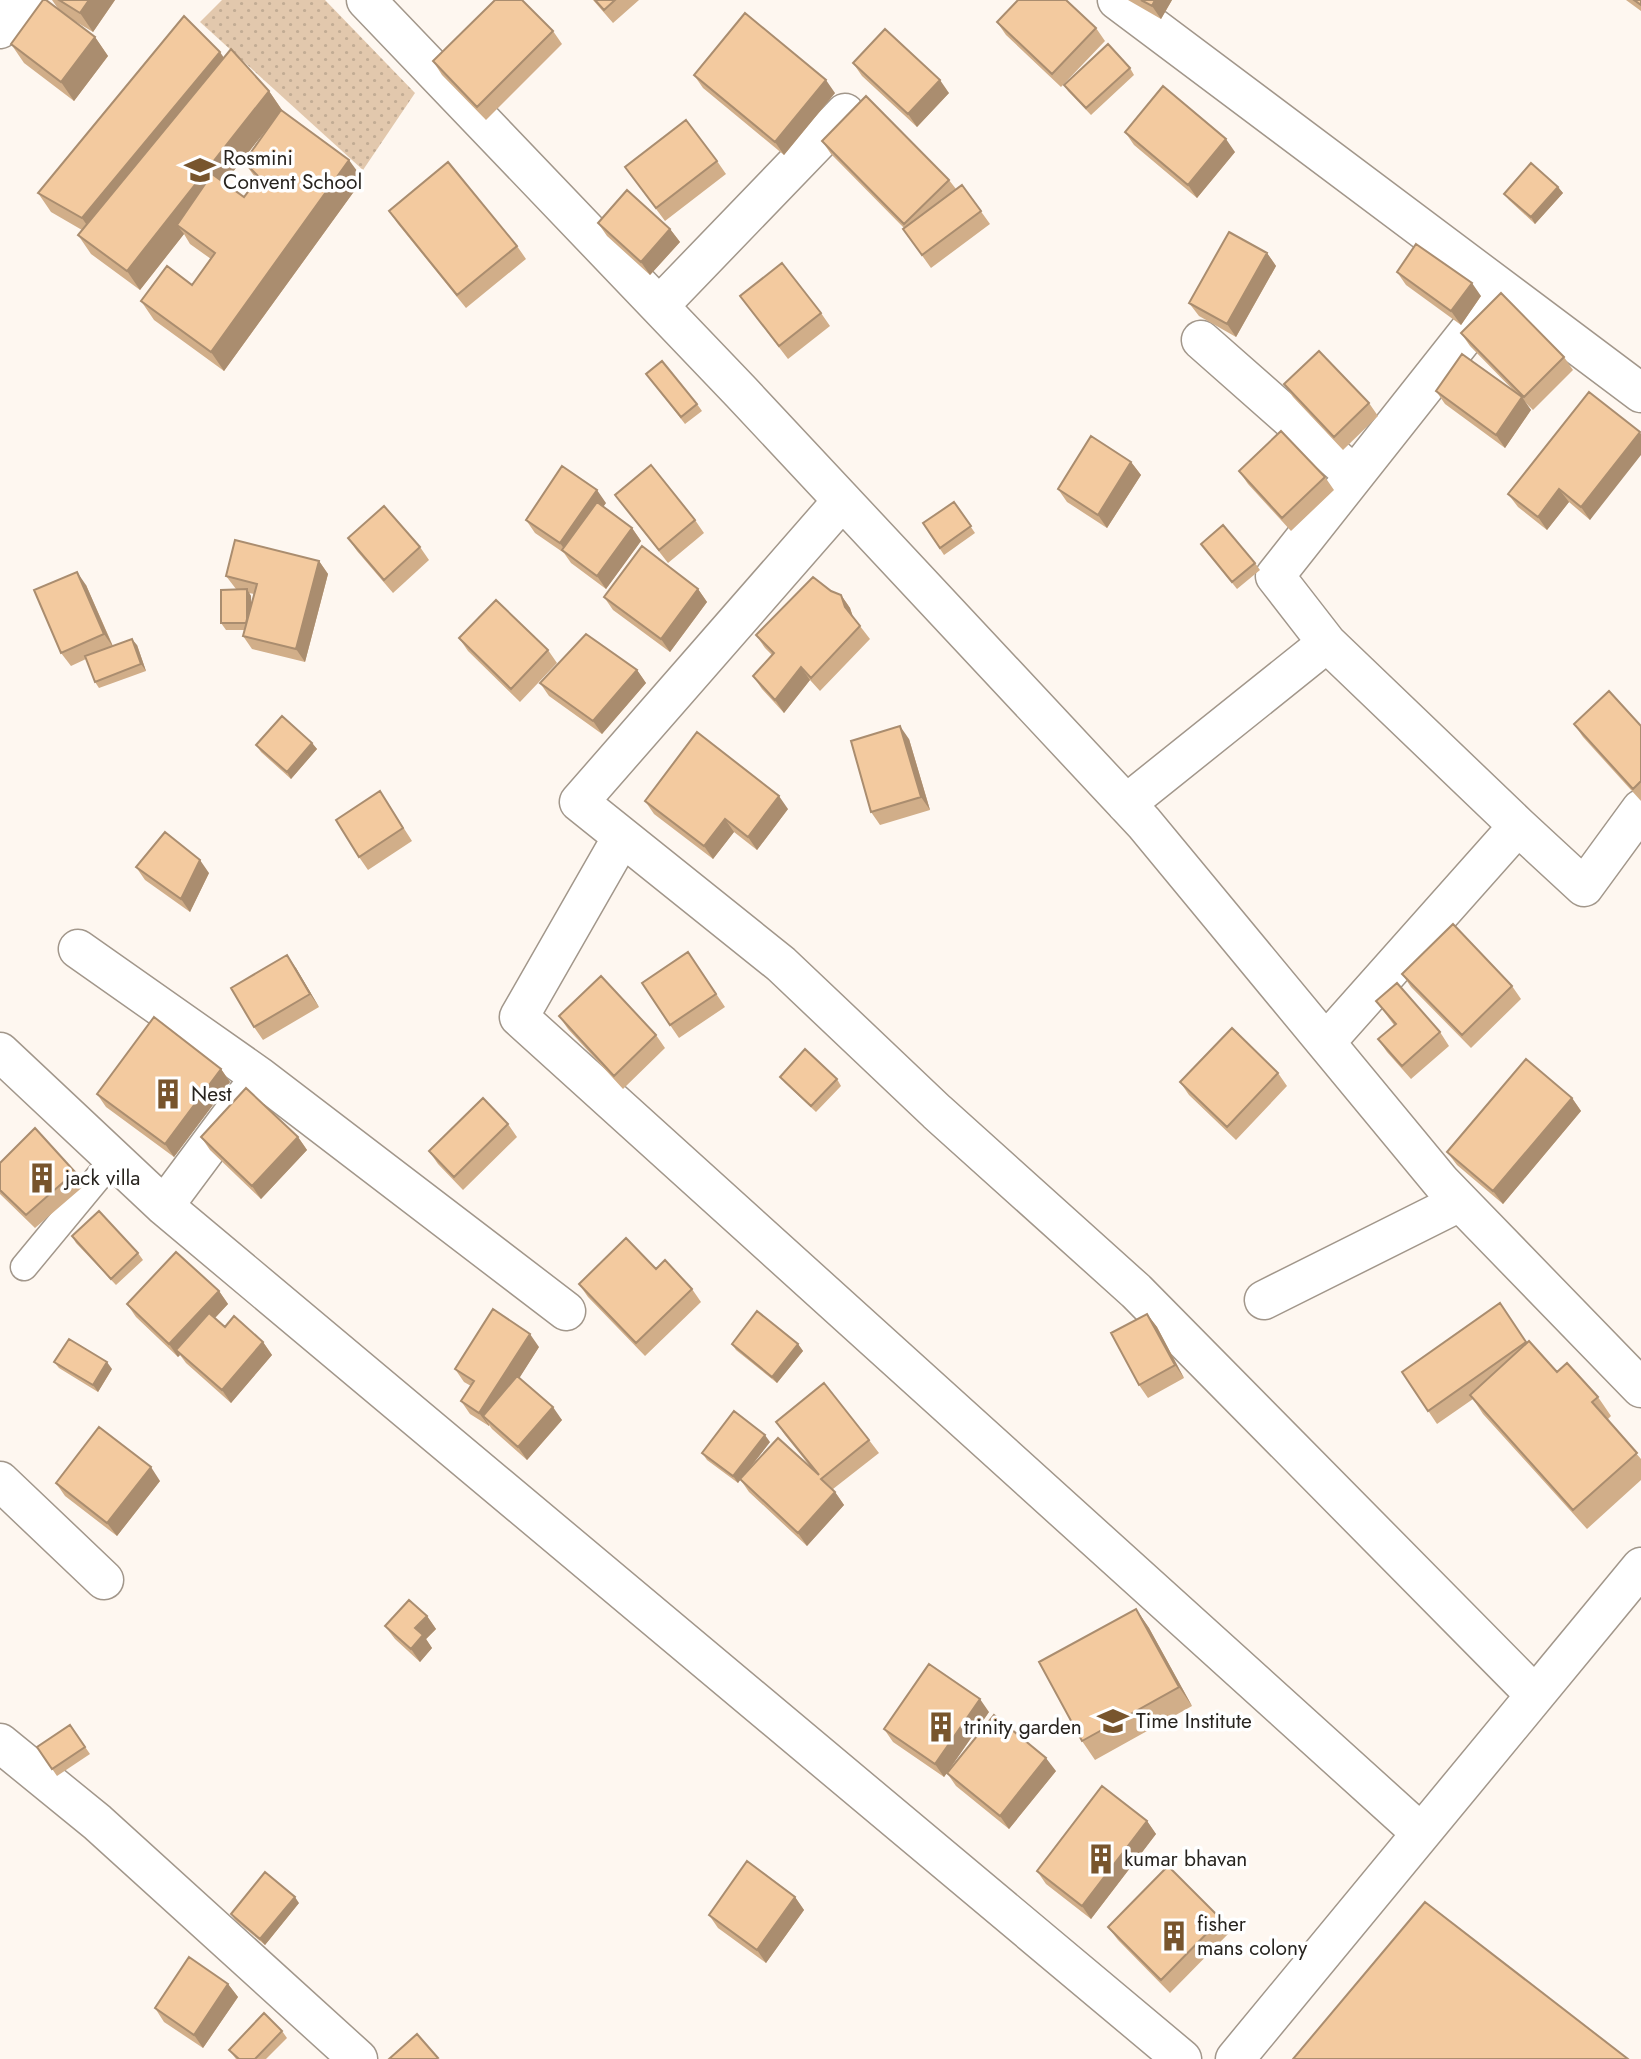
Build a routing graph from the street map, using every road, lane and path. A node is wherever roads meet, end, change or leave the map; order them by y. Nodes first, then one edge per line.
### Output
1 (24, 0) edge
2 (366, 0) edge
3 (1117, 0) edge
4 (0, 29) edge
5 (845, 113) edge
6 (1502, 289) junction
7 (659, 306) junction
8 (1201, 340) dead end
9 (1641, 393) edge
10 (1354, 475) junction
11 (842, 501) junction
12 (1327, 643) junction
13 (1126, 804) junction
14 (1641, 809) edge
15 (1518, 826) junction
16 (622, 836) junction
17 (78, 950) dead end
18 (1326, 1042) junction
19 (0, 1052) edge
20 (260, 1077) junction
21 (115, 1157) junction
22 (1460, 1202) junction
23 (164, 1206) junction
24 (24, 1267) dead end
25 (1264, 1300) dead end
26 (566, 1311) dead end
27 (1641, 1388) edge
28 (0, 1481) edge
29 (1641, 1567) edge
30 (104, 1580) dead end
31 (1535, 1695) junction
32 (0, 1743) edge
33 (1421, 1833) junction
34 (358, 2059) edge
35 (1182, 2059) edge
36 (1235, 2059) edge

1 - 4 street
2 - 7 street
3 - 6 street
5 - 7 street
6 - 9 street
6 - 10 street
7 - 11 street
8 - 10 street
10 - 12 street
11 - 13 street
11 - 16 street
12 - 13 street
12 - 15 street
13 - 18 street
14 - 15 street
15 - 18 street
16 - 31 street
16 - 33 street
17 - 20 street
18 - 22 street
19 - 21 street
20 - 23 street
20 - 26 street
21 - 23 street
21 - 24 lane
22 - 25 street
22 - 27 street
23 - 35 street
28 - 30 street
29 - 31 street
31 - 33 street
32 - 34 street
33 - 36 street

